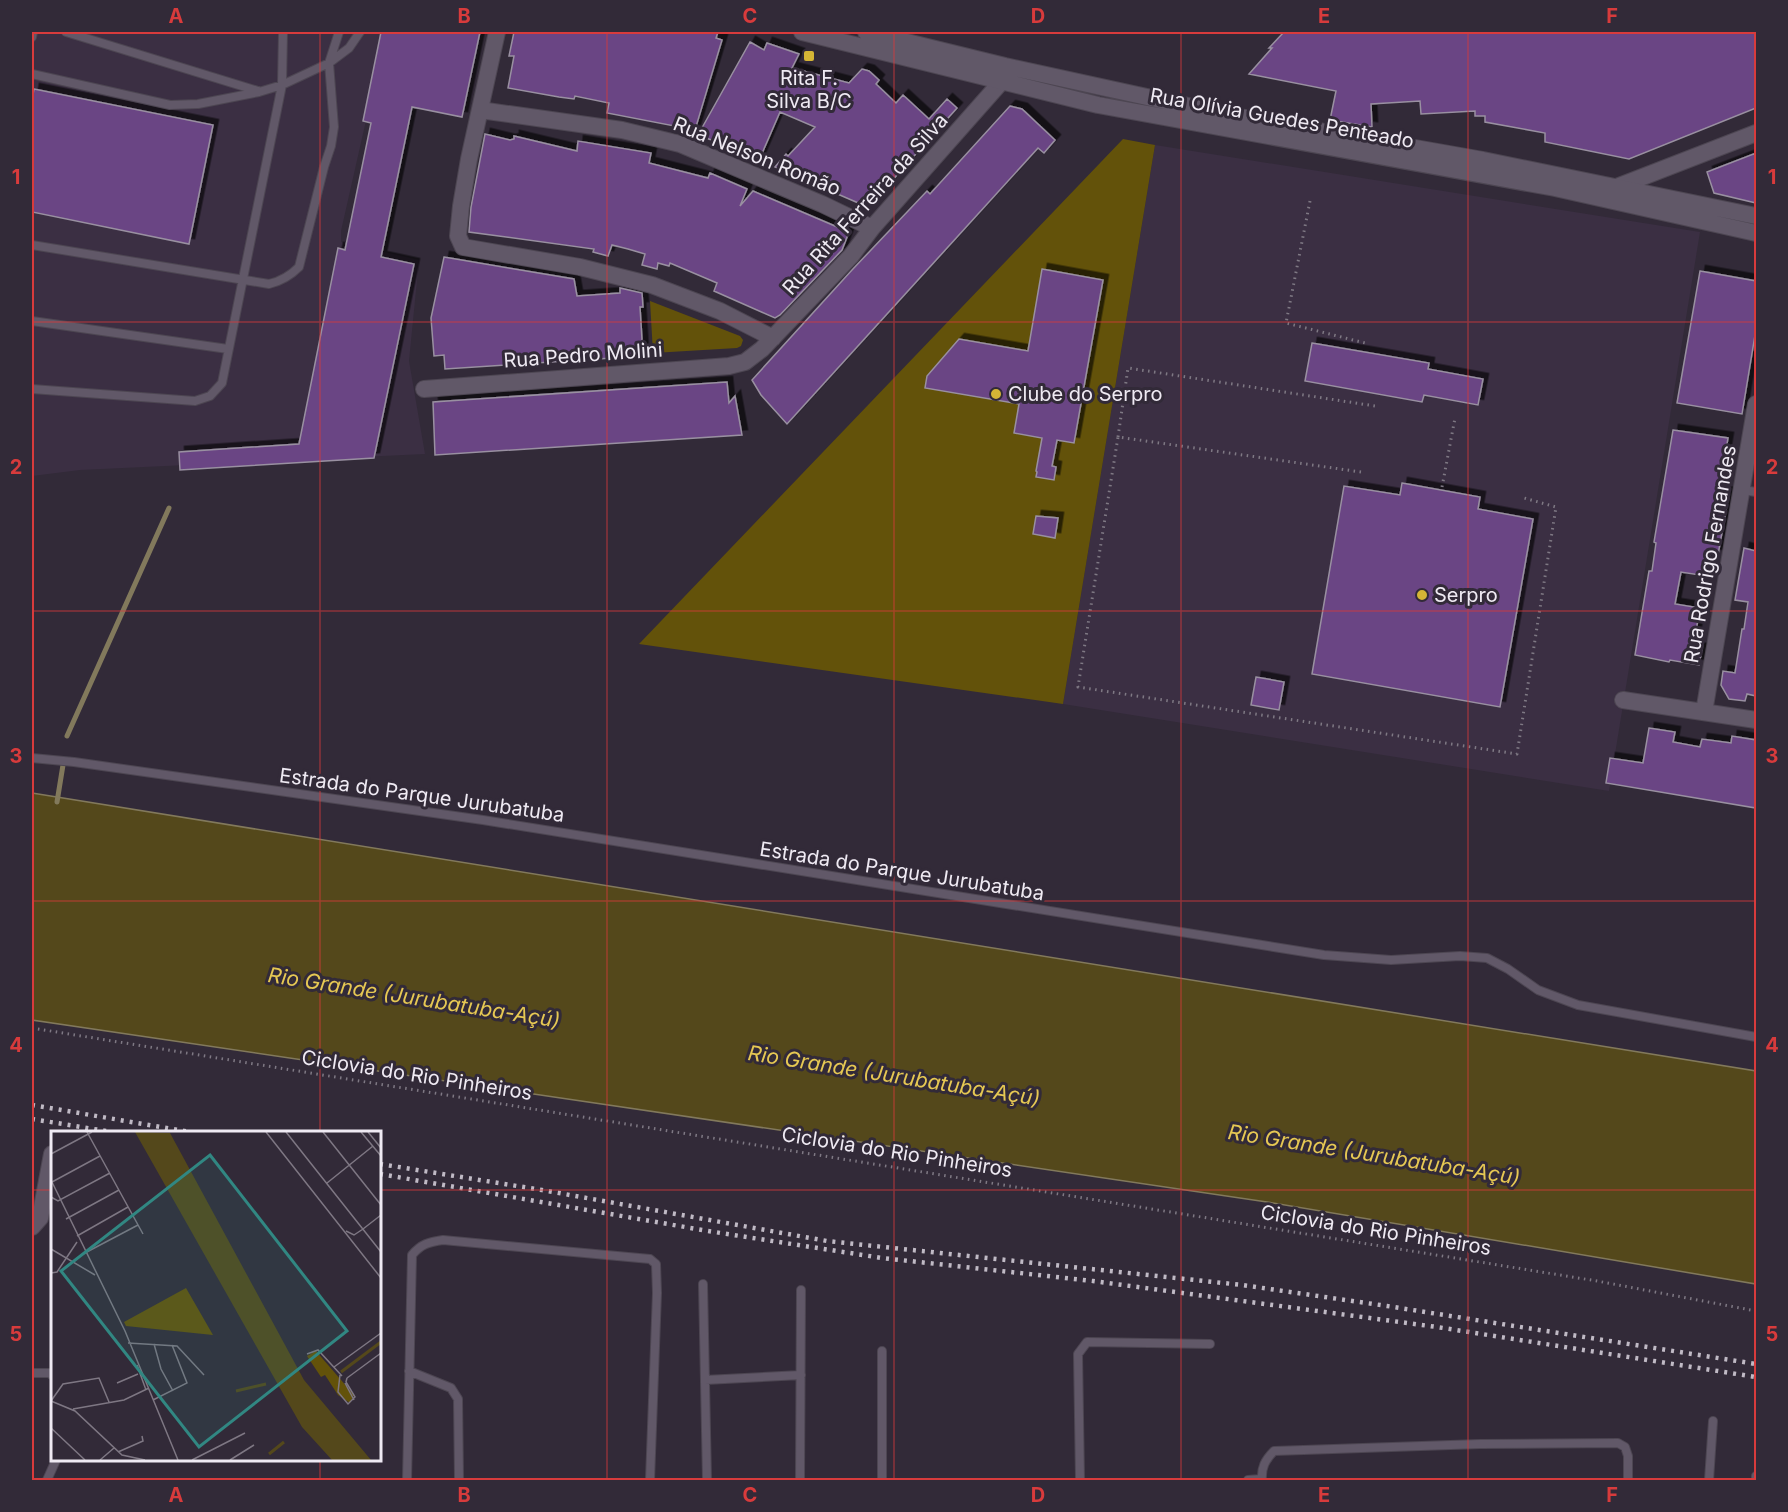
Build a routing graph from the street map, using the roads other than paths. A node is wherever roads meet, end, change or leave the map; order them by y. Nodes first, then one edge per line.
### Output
1 (33, 32) edge
2 (66, 32) edge
3 (283, 32) edge
4 (339, 32) edge
5 (360, 32) edge
6 (497, 32) edge
7 (802, 32) edge
8 (866, 32) edge
9 (32, 37) edge
10 (329, 63) junction
11 (32, 74) edge
12 (1003, 74) junction
13 (282, 84) junction
14 (259, 92) junction
15 (480, 110) junction
16 (1756, 133) edge
17 (1482, 167) junction
18 (1616, 187) junction
19 (1594, 196) junction
20 (1756, 216) edge
21 (872, 228) junction
22 (1756, 233) edge
23 (32, 245) edge
24 (242, 280) junction
25 (32, 321) edge
26 (773, 338) junction
27 (228, 349) junction
28 (745, 362) joint
29 (32, 389) edge
30 (424, 389) dead end
31 (1756, 404) edge
32 (1750, 491) edge
33 (1623, 700) dead end
34 (1704, 712) junction
35 (1756, 720) edge
36 (32, 758) edge
37 (1756, 1037) edge
38 (51, 1159) edge
39 (32, 1227) edge
40 (703, 1284) dead end
41 (801, 1290) dead end
42 (1210, 1344) dead end
43 (882, 1351) dead end
44 (410, 1371) junction
45 (32, 1373) edge
46 (51, 1374) edge
47 (801, 1375) junction
48 (705, 1380) junction
49 (1713, 1421) dead end
50 (56, 1461) edge
51 (1756, 1476) edge
52 (48, 1480) edge
53 (407, 1480) edge
54 (459, 1480) edge
55 (650, 1480) edge
56 (707, 1480) edge
57 (800, 1480) edge
58 (882, 1480) edge
59 (1080, 1480) edge
60 (1248, 1480) edge
61 (1262, 1480) edge
62 (1628, 1480) edge
63 (1709, 1480) edge
64 (1756, 1480) edge

1 - 9 lane
2 - 14 lane
3 - 13 lane
4 - 10 lane
5 - 10 lane
6 - 15 street
7 - 12 street, Rua Olívia Guedes Penteado
8 - 12 street, Rua Olívia Guedes Penteado
10 - 13 lane
10 - 24 lane
11 - 14 lane
12 - 17 street, Rua Olívia Guedes Penteado
12 - 21 street, Rua Rita Ferreira da Silva
13 - 14 lane
13 - 24 lane
15 - 21 street, Rua Nelson Romão
15 - 26 street
16 - 18 street
17 - 18 street, Rua Olívia Guedes Penteado
17 - 19 street, Rua Olívia Guedes Penteado
18 - 19 street
18 - 20 street, Rua Olívia Guedes Penteado
19 - 22 street, Rua Olívia Guedes Penteado
21 - 26 street, Rua Rita Ferreira da Silva
23 - 24 lane
24 - 27 lane
25 - 27 lane
26 - 28 street, Rua Rita Ferreira da Silva
27 - 29 lane
28 - 30 street, Rua Pedro Molini
31 - 32 street, Rua Rodrigo Fernandes
32 - 34 street, Rua Rodrigo Fernandes
33 - 34 street
34 - 35 street
36 - 37 lane, Estrada do Parque Jurubatuba
38 - 39 street
40 - 48 lane
41 - 47 lane
42 - 59 lane
43 - 58 lane
44 - 53 lane
44 - 54 lane
44 - 55 lane
45 - 46 lane
47 - 48 lane
47 - 57 lane
48 - 56 lane
49 - 63 lane
50 - 52 lane
51 - 64 lane
60 - 61 lane
61 - 62 lane

